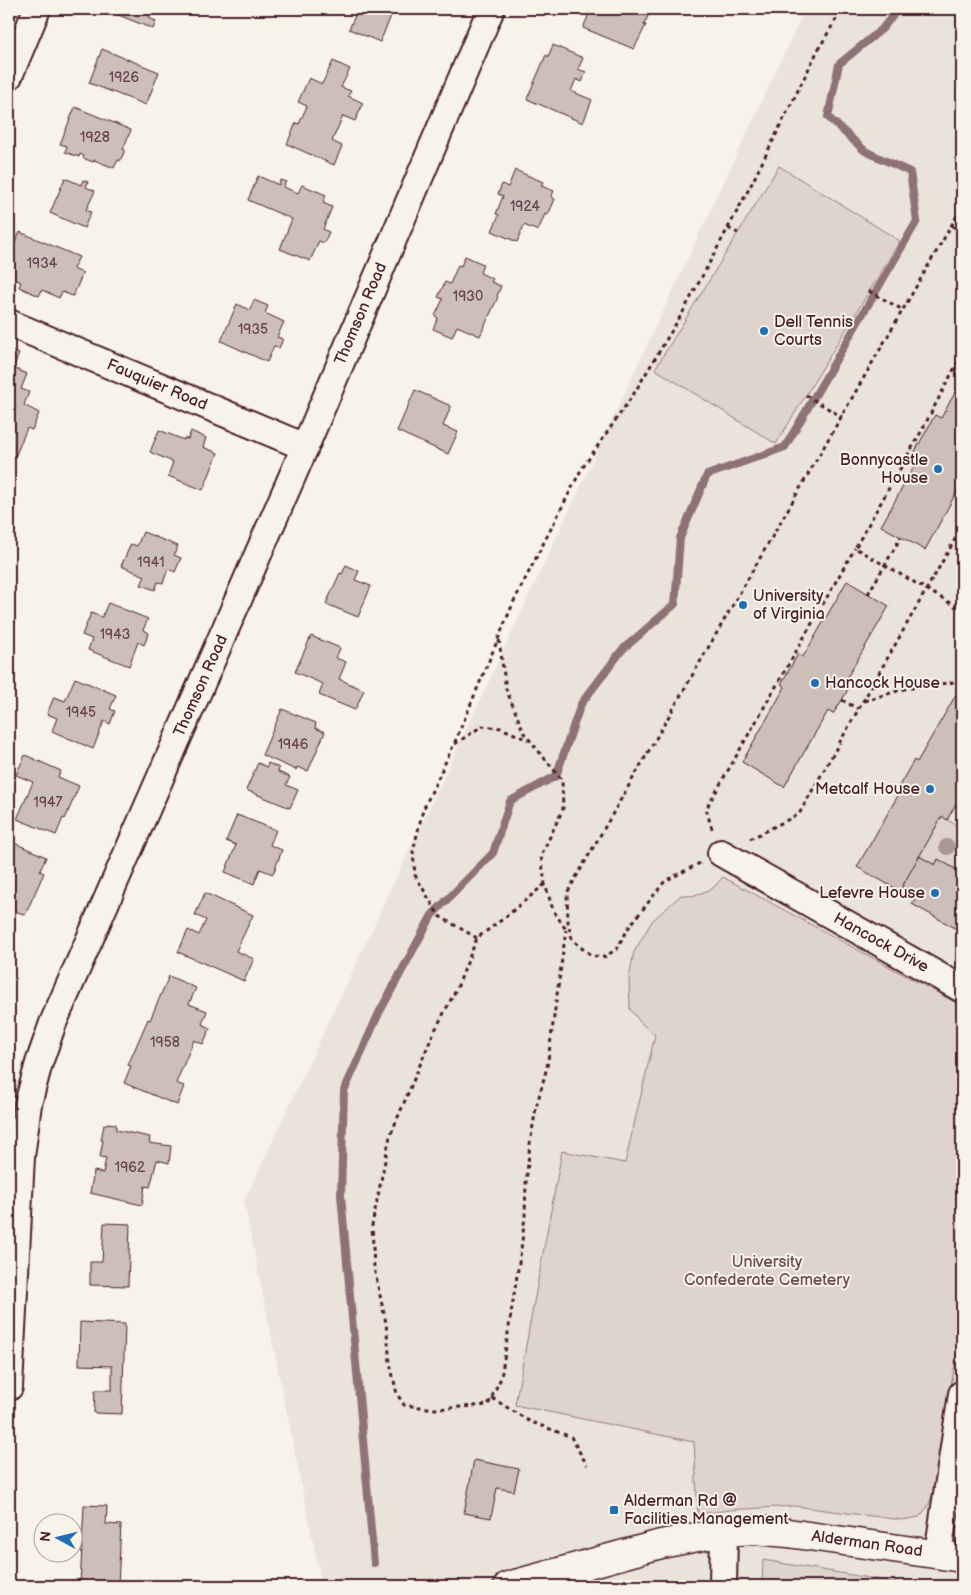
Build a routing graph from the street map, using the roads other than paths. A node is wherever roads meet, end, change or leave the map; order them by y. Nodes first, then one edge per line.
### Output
1 (37, 9) edge
2 (491, 9) edge
3 (9, 76) edge
4 (9, 323) edge
5 (305, 447) junction
6 (721, 853) road end
7 (962, 989) edge
8 (9, 1387) edge
9 (962, 1394) edge
10 (724, 1532) junction
11 (950, 1556) edge
12 (508, 1586) edge
13 (723, 1586) edge

1 - 3 street
2 - 5 street, Thomson Road
4 - 5 street, Fauquier Road
5 - 8 street, Thomson Road
6 - 7 street, Hancock Drive
9 - 11 street
10 - 11 main road, Alderman Road
10 - 12 main road, Alderman Road
10 - 13 street

